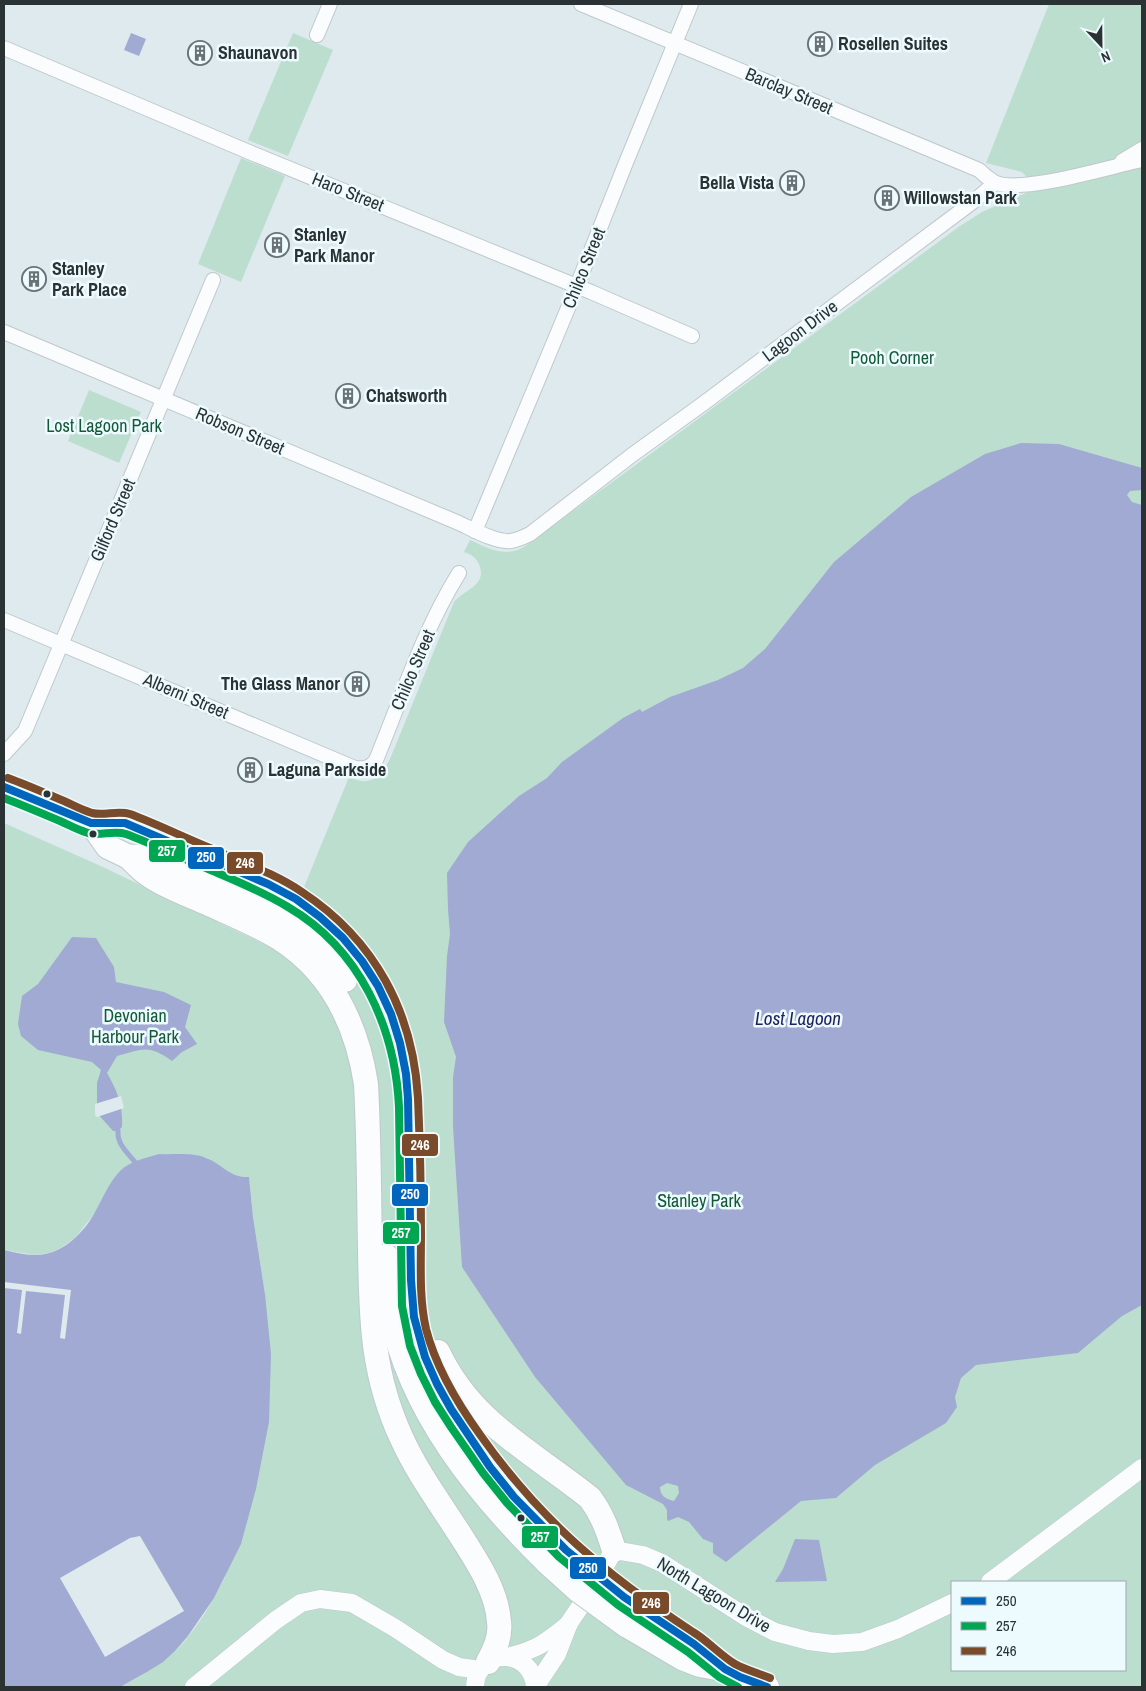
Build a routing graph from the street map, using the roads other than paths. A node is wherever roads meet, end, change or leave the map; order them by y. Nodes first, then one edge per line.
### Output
1 (330, 4) edge
2 (581, 4) edge
3 (691, 4) edge
4 (317, 35) dead end
5 (674, 43) junction
6 (4, 48) edge
7 (1142, 148) edge
8 (1142, 160) edge
9 (1115, 166) junction
10 (994, 182) junction
11 (213, 280) dead end
12 (577, 287) junction
13 (4, 332) edge
14 (692, 336) dead end
15 (163, 399) junction
16 (475, 531) junction
17 (459, 573) dead end
18 (4, 620) edge
19 (61, 644) junction
20 (4, 754) edge
21 (369, 767) joint
22 (4, 787) edge
23 (91, 823) junction
24 (129, 857) junction
25 (320, 961) junction
26 (411, 1267) junction
27 (1142, 1468) edge
28 (614, 1550) junction
29 (554, 1555) junction
30 (991, 1581) edge
31 (951, 1603) edge
32 (569, 1623) junction
33 (488, 1669) edge
34 (194, 1687) edge
35 (535, 1687) edge
36 (767, 1687) edge

1 - 4 street
2 - 5 street, Barclay Street
3 - 5 street, Chilco Street
5 - 10 street, Barclay Street
5 - 12 street, Chilco Street
6 - 12 street, Haro Street
7 - 9 street
8 - 9 street
9 - 10 street
10 - 16 street, Lagoon Drive
11 - 15 street, Gilford Street
12 - 14 street, Haro Street
12 - 16 street, Chilco Street
13 - 15 street, Robson Street
15 - 16 street, Robson Street
15 - 19 street, Gilford Street
17 - 21 street, Chilco Street
18 - 19 street, Alberni Street
19 - 20 street, Gilford Street
19 - 21 street, Alberni Street
22 - 23 highway
23 - 24 highway
23 - 26 highway
24 - 25 highway
24 - 25 highway
25 - 29 highway
25 - 33 highway
26 - 28 highway
26 - 29 highway
27 - 30 street
28 - 31 street, North Lagoon Drive
28 - 32 street
29 - 36 highway, bridge
32 - 33 street
32 - 35 street
33 - 34 street
33 - 35 street

